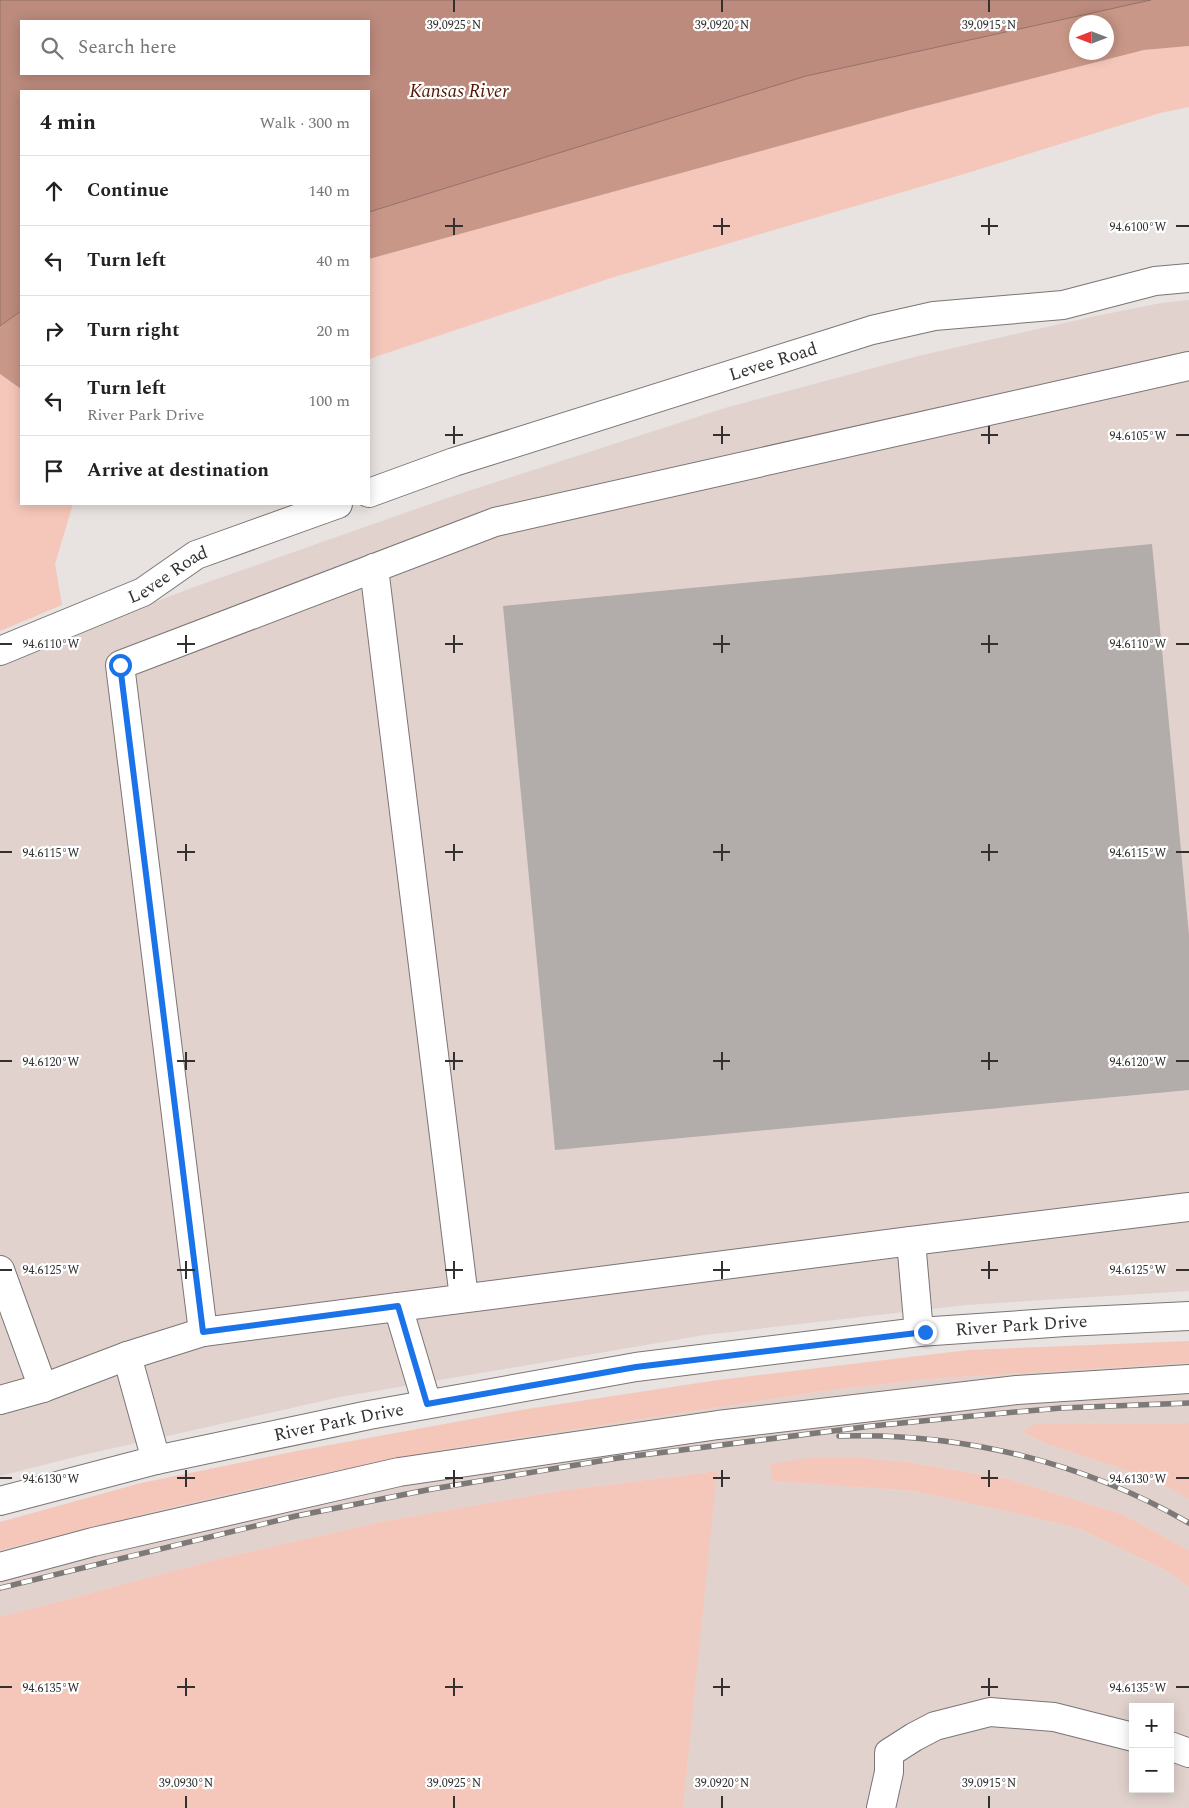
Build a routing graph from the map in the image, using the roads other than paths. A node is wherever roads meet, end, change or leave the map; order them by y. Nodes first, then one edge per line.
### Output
1 (1189, 278) edge
2 (1189, 366) edge
3 (370, 493) edge
4 (335, 505) edge
5 (374, 568) junction
6 (0, 651) edge
7 (1189, 1207) edge
8 (911, 1241) junction
9 (0, 1270) edge
10 (464, 1298) junction
11 (398, 1306) junction
12 (1189, 1316) edge
13 (203, 1332) junction
14 (919, 1332) junction
15 (127, 1356) junction
16 (1189, 1379) edge
17 (42, 1388) junction
18 (0, 1400) edge
19 (427, 1404) junction
20 (156, 1460) junction
21 (0, 1500) edge
22 (0, 1567) edge
23 (1129, 1736) edge
24 (1174, 1748) edge
25 (1189, 1754) edge
26 (882, 1808) edge

1 - 3 street, Levee Road
2 - 5 street
4 - 6 street, Levee Road
5 - 10 street
5 - 13 street
7 - 8 street
8 - 10 street
8 - 14 street
9 - 17 street
10 - 11 street
11 - 13 street
11 - 19 street
12 - 14 street, River Park Drive
13 - 15 street
14 - 19 street, River Park Drive
15 - 17 street
15 - 20 street
16 - 22 street
17 - 18 street
19 - 20 street, River Park Drive
20 - 21 street, River Park Drive
23 - 26 street
24 - 25 street

